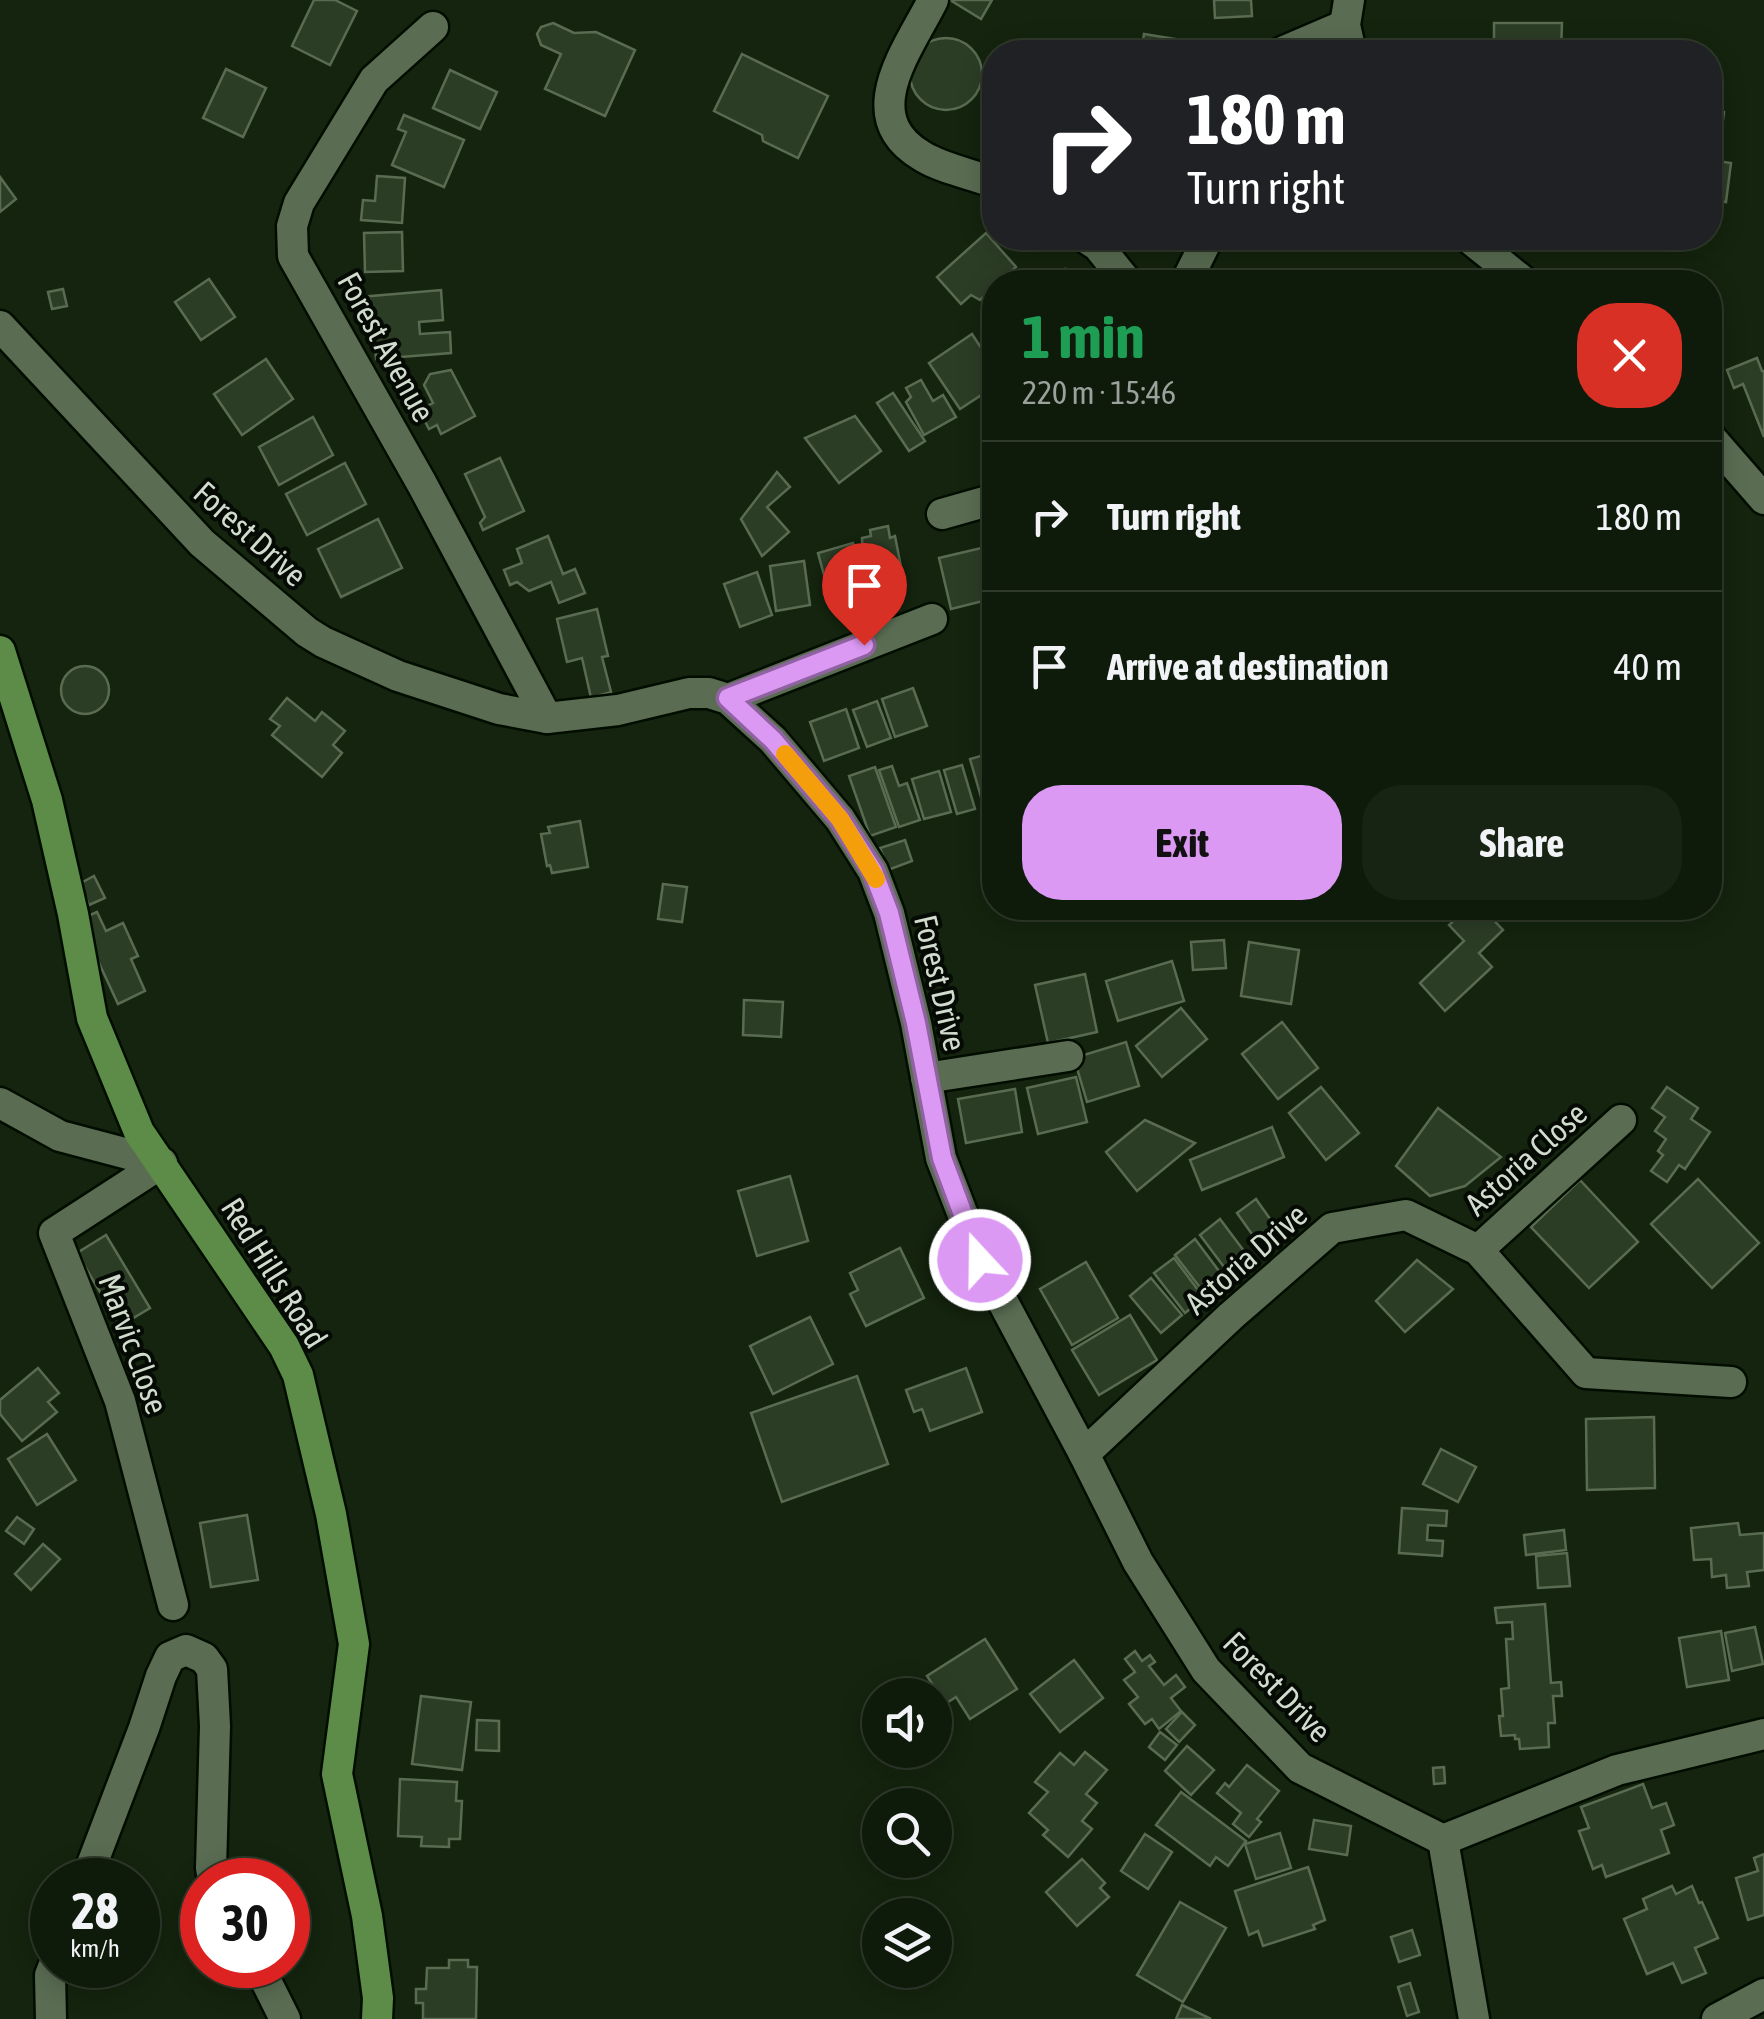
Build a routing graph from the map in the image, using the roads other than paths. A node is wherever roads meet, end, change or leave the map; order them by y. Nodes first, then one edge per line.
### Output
1 (933, 0) edge
2 (1348, 26) edge
3 (434, 27) dead end
4 (1312, 40) edge
5 (982, 178) edge
6 (1101, 250) edge
7 (1484, 250) edge
8 (1118, 270) edge
9 (1509, 270) edge
10 (0, 326) edge
11 (1722, 451) edge
12 (1764, 499) edge
13 (982, 503) edge
14 (942, 514) dead end
15 (932, 618) dead end
16 (0, 652) edge
17 (728, 698) junction
18 (547, 718) junction
19 (1068, 1056) dead end
20 (926, 1078) junction
21 (0, 1103) edge
22 (1620, 1120) dead end
23 (162, 1162) junction
24 (1478, 1250) junction
25 (1732, 1382) dead end
26 (1084, 1454) junction
27 (173, 1604) dead end
28 (1764, 1734) edge
29 (1443, 1840) junction
30 (94, 1858) edge
31 (210, 1858) edge
32 (50, 1988) edge
33 (270, 1988) edge
34 (1764, 1994) edge
35 (51, 2019) edge
36 (285, 2019) edge
37 (376, 2019) edge
38 (1474, 2019) edge
39 (1717, 2019) edge

1 - 5 street
2 - 4 street
3 - 18 street, Forest Avenue
6 - 8 street
7 - 9 street
10 - 18 street, Forest Drive
11 - 12 street
13 - 14 street
15 - 17 street
16 - 23 main road, Red Hills Road
17 - 18 street, Forest Drive
17 - 20 street, Forest Drive
19 - 20 street
20 - 26 street, Forest Drive
21 - 23 street
22 - 24 street, Astoria Close
23 - 27 street, Marvic Close
23 - 37 main road, Red Hills Road
24 - 25 street, Astoria Drive
24 - 26 street, Astoria Drive
26 - 29 street, Forest Drive
28 - 29 street
29 - 38 street
30 - 31 street
32 - 35 street
33 - 36 street
34 - 39 street

